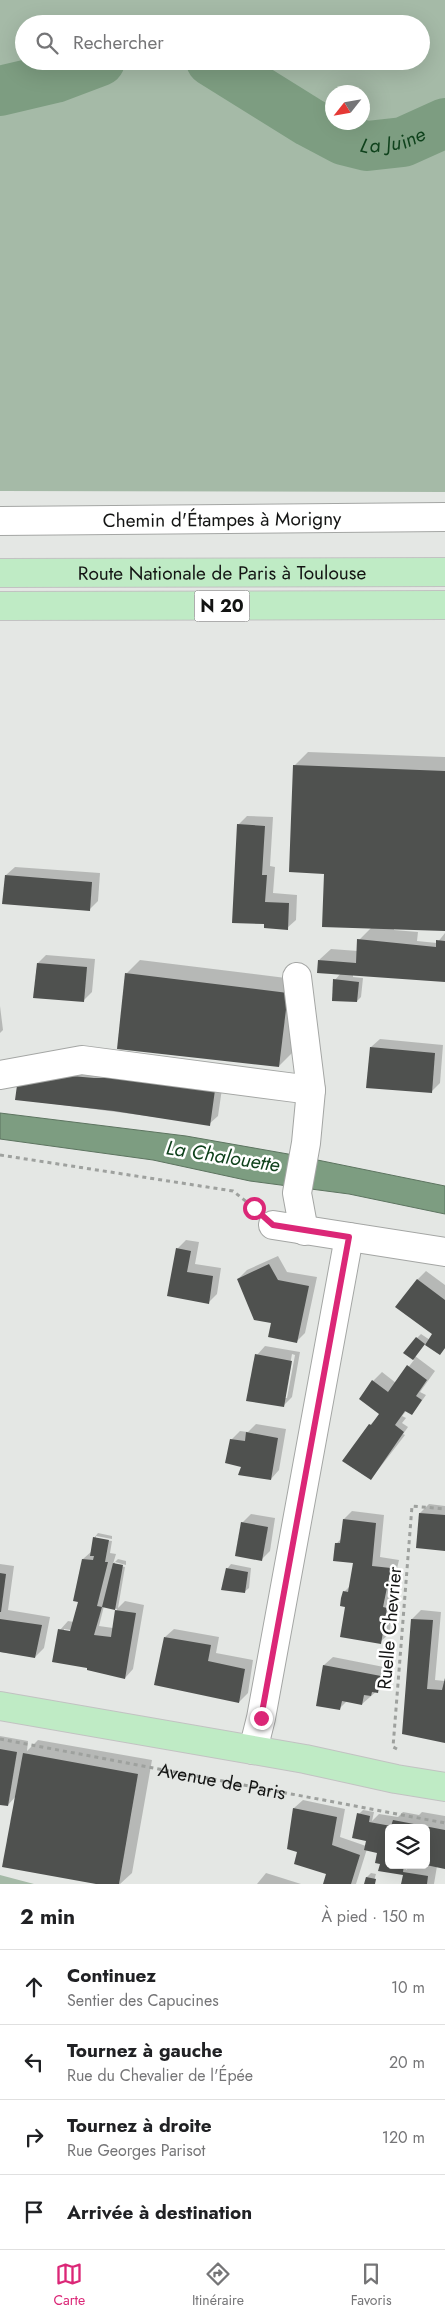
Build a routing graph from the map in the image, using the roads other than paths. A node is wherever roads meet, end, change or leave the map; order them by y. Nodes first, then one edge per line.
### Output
1 (445, 517) edge
2 (0, 521) edge
3 (445, 572) edge
4 (0, 573) edge
5 (445, 605) edge
6 (0, 606) edge
7 (297, 977) dead end
8 (0, 1075) edge
9 (311, 1090) junction
10 (273, 1225) road end
11 (304, 1231) junction
12 (349, 1237) junction
13 (445, 1252) edge
14 (0, 1706) edge
15 (253, 1750) junction
16 (445, 1787) edge

1 - 2 street, Chemin d'Étampes à Morigny
3 - 4 main road, Route Nationale de Paris à Toulouse / N 20
5 - 6 main road, Route Nationale de Paris à Toulouse / N 20
7 - 9 street
8 - 9 street
9 - 11 street
10 - 11 street
11 - 12 street
12 - 13 street
12 - 15 street
14 - 15 main road, Avenue de Paris
15 - 16 main road, Avenue de Paris

